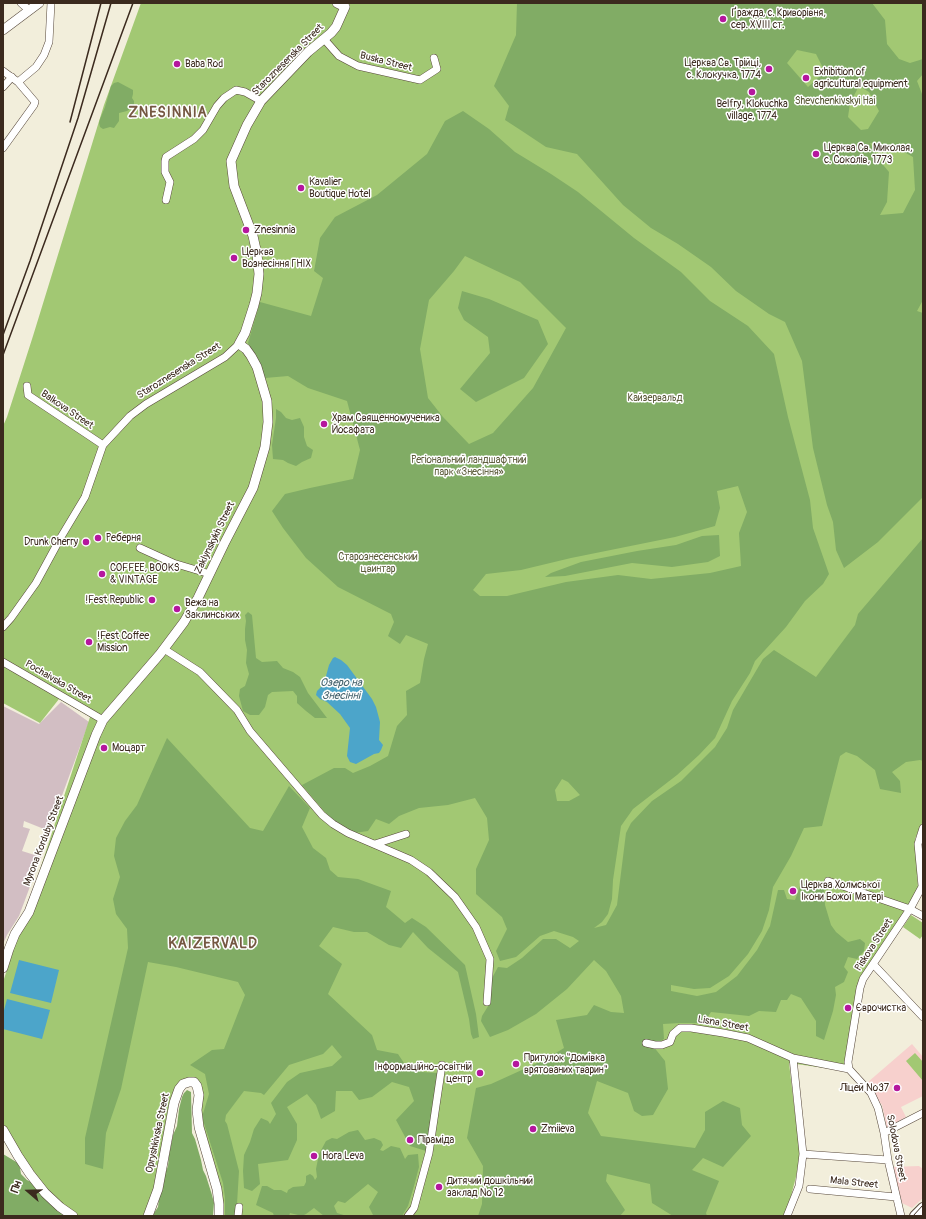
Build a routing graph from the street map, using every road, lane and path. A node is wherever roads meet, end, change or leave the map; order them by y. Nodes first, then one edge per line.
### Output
1 (21, 3) edge
2 (39, 3) edge
3 (51, 3) edge
4 (342, 4) edge
5 (29, 10) junction
6 (3, 30) edge
7 (324, 39) junction
8 (434, 58) dead end
9 (3, 71) edge
10 (12, 77) junction
11 (18, 82) junction
12 (3, 87) edge
13 (261, 101) junction
14 (3, 148) edge
15 (166, 200) dead end
16 (239, 344) junction
17 (27, 386) dead end
18 (103, 445) junction
19 (140, 548) dead end
20 (210, 574) junction
21 (3, 627) edge
22 (164, 649) junction
23 (3, 662) edge
24 (103, 720) junction
25 (923, 828) edge
26 (406, 834) dead end
27 (375, 844) junction
28 (828, 881) dead end
29 (923, 885) edge
30 (910, 909) junction
31 (923, 916) edge
32 (873, 964) junction
33 (3, 968) edge
34 (486, 1002) dead end
35 (923, 1017) edge
36 (646, 1043) dead end
37 (793, 1058) junction
38 (442, 1065) dead end
39 (849, 1069) junction
40 (923, 1114) edge
41 (3, 1130) edge
42 (884, 1133) junction
43 (803, 1154) junction
44 (888, 1160) junction
45 (810, 1189) dead end
46 (896, 1198) junction
47 (239, 1206) dead end
48 (923, 1208) edge
49 (73, 1216) edge
50 (148, 1216) edge
51 (219, 1216) edge
52 (238, 1216) edge
53 (408, 1216) edge
54 (788, 1216) edge
55 (900, 1216) edge
56 (915, 1216) edge

1 - 5 street
2 - 5 street
3 - 11 street
4 - 7 street, Staroznesenska Street
5 - 6 street
7 - 8 street, Buska Street
7 - 13 street, Staroznesenska Street
9 - 10 street
10 - 11 street
10 - 12 street
11 - 14 street
13 - 15 street
13 - 16 street, Staroznesenska Street
16 - 18 street, Staroznesenska Street
16 - 20 street, Zaklynskykh Street
17 - 18 street, Balkova Street
18 - 21 street, Staroznesenska Street
19 - 20 street
20 - 22 street, Zaklynskykh Street
22 - 24 street, Zaklynskykh Street
22 - 27 street
23 - 24 street, Pochaivska Street
24 - 33 street, Myrona Korduby Street
25 - 29 street
26 - 27 street
27 - 34 street
28 - 30 street
29 - 30 street, Piskova Street
30 - 31 street
30 - 32 street, Piskova Street
32 - 35 street
32 - 39 street, Piskova Street
36 - 37 street, Lisna Street
37 - 39 street, Lisna Street
37 - 43 street
38 - 53 street
39 - 42 street, Solodova Street
40 - 42 street
41 - 49 street
42 - 44 street, Solodova Street
43 - 44 street
43 - 54 street
44 - 46 street, Solodova Street
45 - 46 street, Mala Street
46 - 55 street, Solodova Street
47 - 52 street
48 - 56 main road
50 - 51 street, Opryshkivska Street

